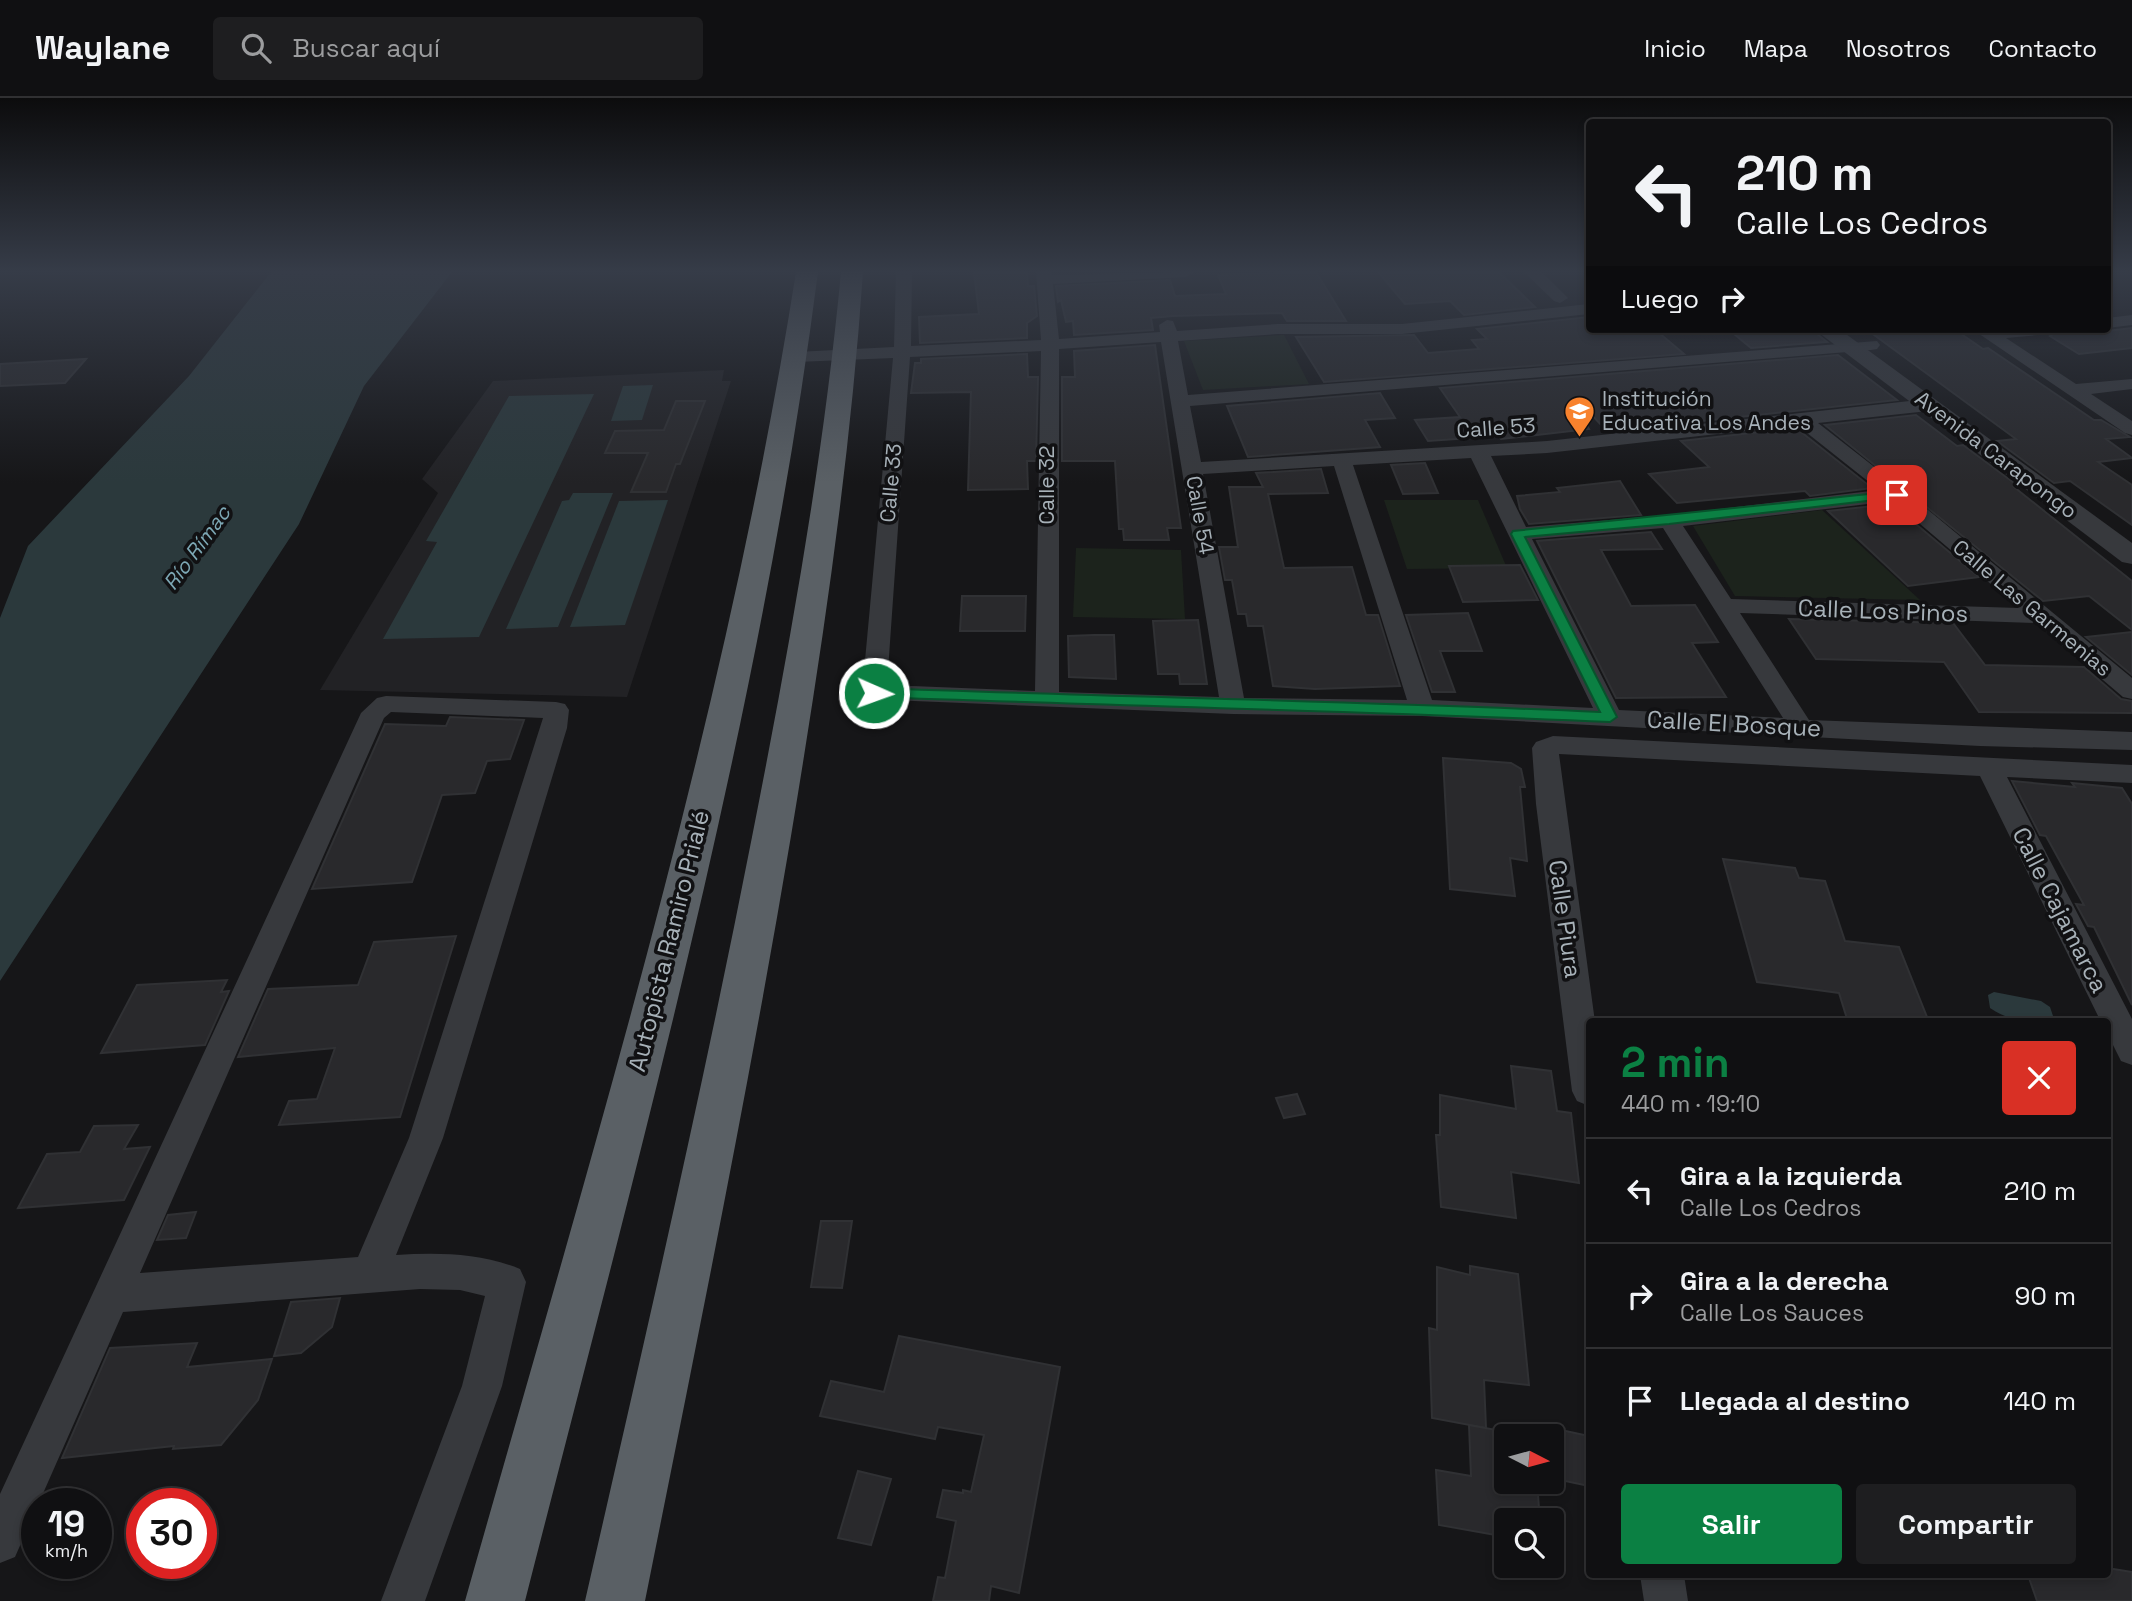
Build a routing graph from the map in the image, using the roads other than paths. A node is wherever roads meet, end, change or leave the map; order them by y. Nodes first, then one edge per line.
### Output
1 (798, 342) edge
2 (847, 342) edge
3 (902, 342) edge
4 (991, 342) edge
5 (1049, 342) edge
6 (1170, 342) edge
7 (1833, 342) edge
8 (1859, 342) edge
9 (1860, 342) edge
10 (2000, 342) edge
11 (902, 347) junction
12 (846, 349) junction
13 (797, 351) junction
14 (2132, 384) edge
15 (2072, 390) junction
16 (1180, 401) junction
17 (1928, 405) junction
18 (1801, 419) junction
19 (2132, 429) edge
20 (1479, 453) junction
21 (1342, 461) junction
22 (1192, 469) junction
23 (1897, 495) junction
24 (1669, 520) junction
25 (1517, 534) junction
26 (2132, 536) edge
27 (2132, 556) edge
28 (1724, 606) junction
29 (2042, 616) junction
30 (2132, 691) edge
31 (874, 693) joint
32 (1047, 698) junction
33 (1233, 706) junction
34 (1422, 708) junction
35 (1610, 717) junction
36 (1801, 727) junction
37 (2132, 741) edge
38 (1545, 748) joint
39 (1989, 768) junction
40 (2132, 774) edge
41 (2132, 1051) edge
42 (1586, 1069) edge
43 (370, 1273) junction
44 (112, 1294) junction
45 (0, 1542) edge
46 (1662, 1578) edge
47 (403, 1601) edge
48 (495, 1601) edge
49 (615, 1601) edge
50 (1666, 1601) edge

1 - 13 highway, Autopista Ramiro Prialé
2 - 12 highway
3 - 11 street, Calle 33
4 - 11 street
5 - 32 street, Calle 32
6 - 16 street, Calle 54
7 - 16 street
8 - 17 street, Avenida Carapongo
9 - 26 street, Avenida Carapongo
10 - 15 street
11 - 12 street
11 - 31 street, Calle 33
12 - 13 street
12 - 49 highway
13 - 48 highway, Autopista Ramiro Prialé
14 - 15 street
15 - 19 street
16 - 22 street, Calle 54
17 - 18 street, Calle 53
17 - 27 street, Avenida Carapongo
18 - 20 street, Calle 53
18 - 23 street, Calle Las Garmenias
20 - 21 street, Calle 53
20 - 25 street
21 - 22 street, Calle 53
21 - 34 street
22 - 33 street, Calle 54
23 - 24 street
23 - 29 street, Calle Las Garmenias
24 - 25 street
24 - 28 street
25 - 35 street
28 - 29 street, Calle Los Pinos
28 - 36 street
29 - 30 street, Calle Las Garmenias
31 - 32 street, Calle El Bosque
32 - 33 street, Calle El Bosque
33 - 34 street, Calle El Bosque
34 - 35 street, Calle El Bosque
35 - 36 street, Calle El Bosque
36 - 37 street, Calle El Bosque
38 - 39 street, Calle El Bosque
38 - 42 street, Calle Piura
39 - 40 street, Calle El Bosque
39 - 41 street, Calle Cajamarca
43 - 44 street
43 - 44 street
43 - 47 street
44 - 45 street
46 - 50 street

